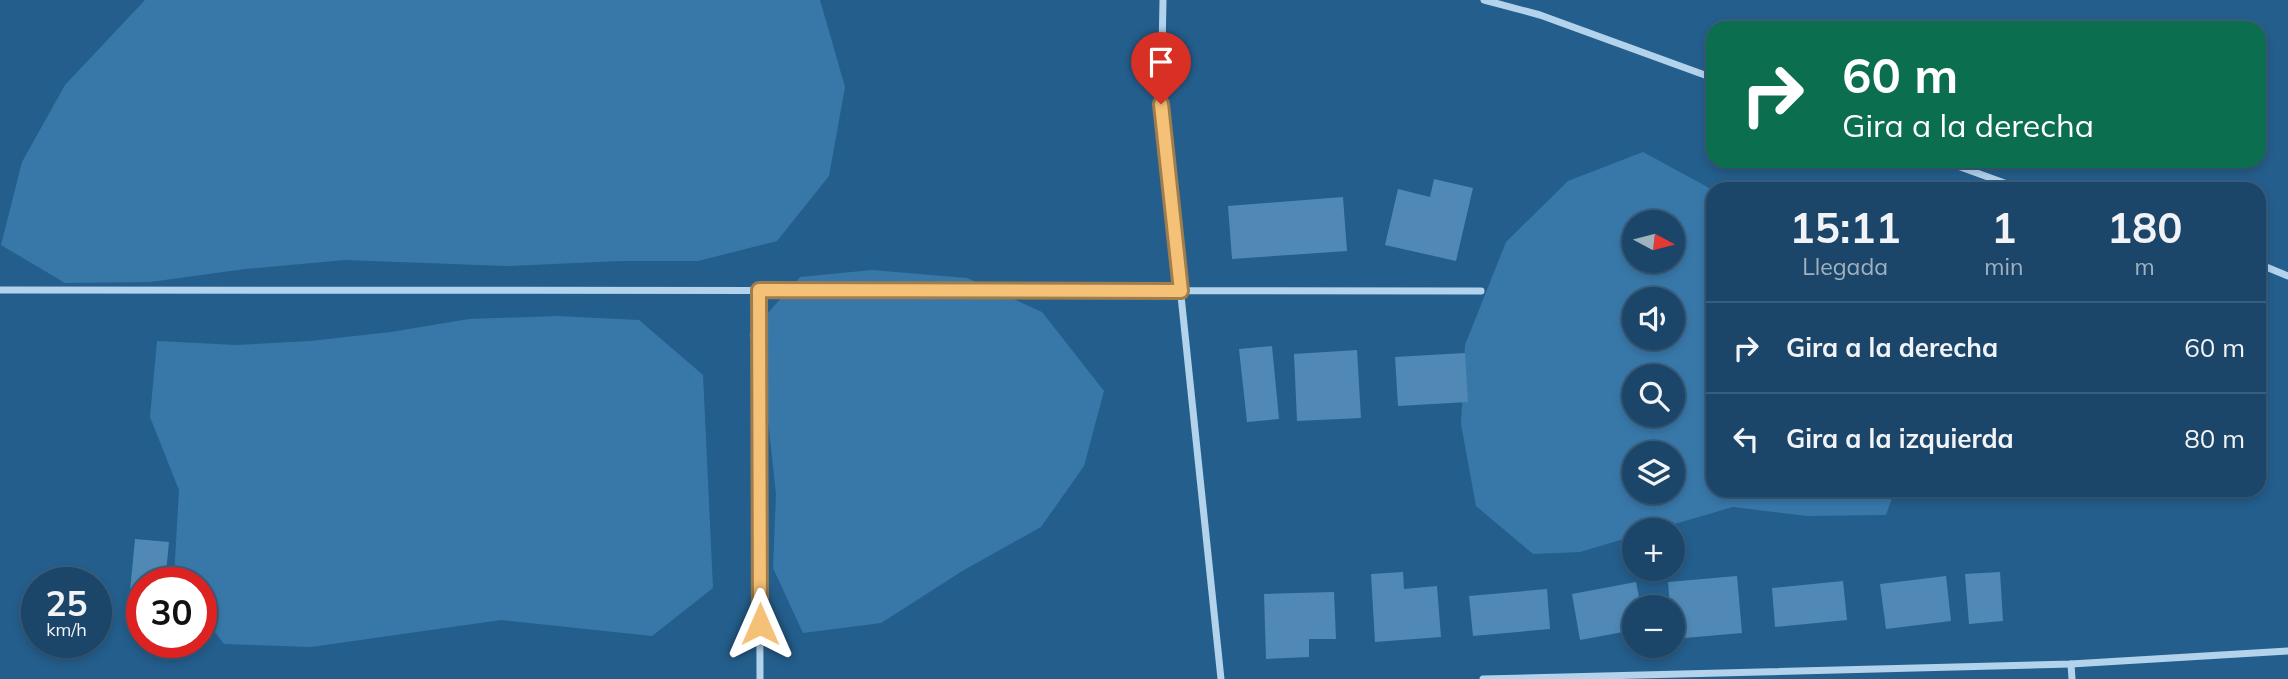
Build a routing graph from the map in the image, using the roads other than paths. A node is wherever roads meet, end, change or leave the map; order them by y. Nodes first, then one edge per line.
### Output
1 (1163, 0) edge
2 (1484, 0) edge
3 (1706, 75) edge
4 (1963, 168) edge
5 (2002, 182) edge
6 (2266, 267) edge
7 (2288, 276) edge
8 (0, 290) edge
9 (759, 290) junction
10 (1181, 291) junction
11 (1481, 291) dead end
12 (2288, 651) edge
13 (2071, 664) junction
14 (760, 679) edge
15 (1221, 679) edge
16 (1483, 679) edge
17 (2072, 679) edge

1 - 10 street
2 - 3 street
4 - 5 street
6 - 7 street
8 - 9 street
9 - 10 street
9 - 14 street
10 - 11 street
10 - 15 street
12 - 13 street
13 - 16 street
13 - 17 street

